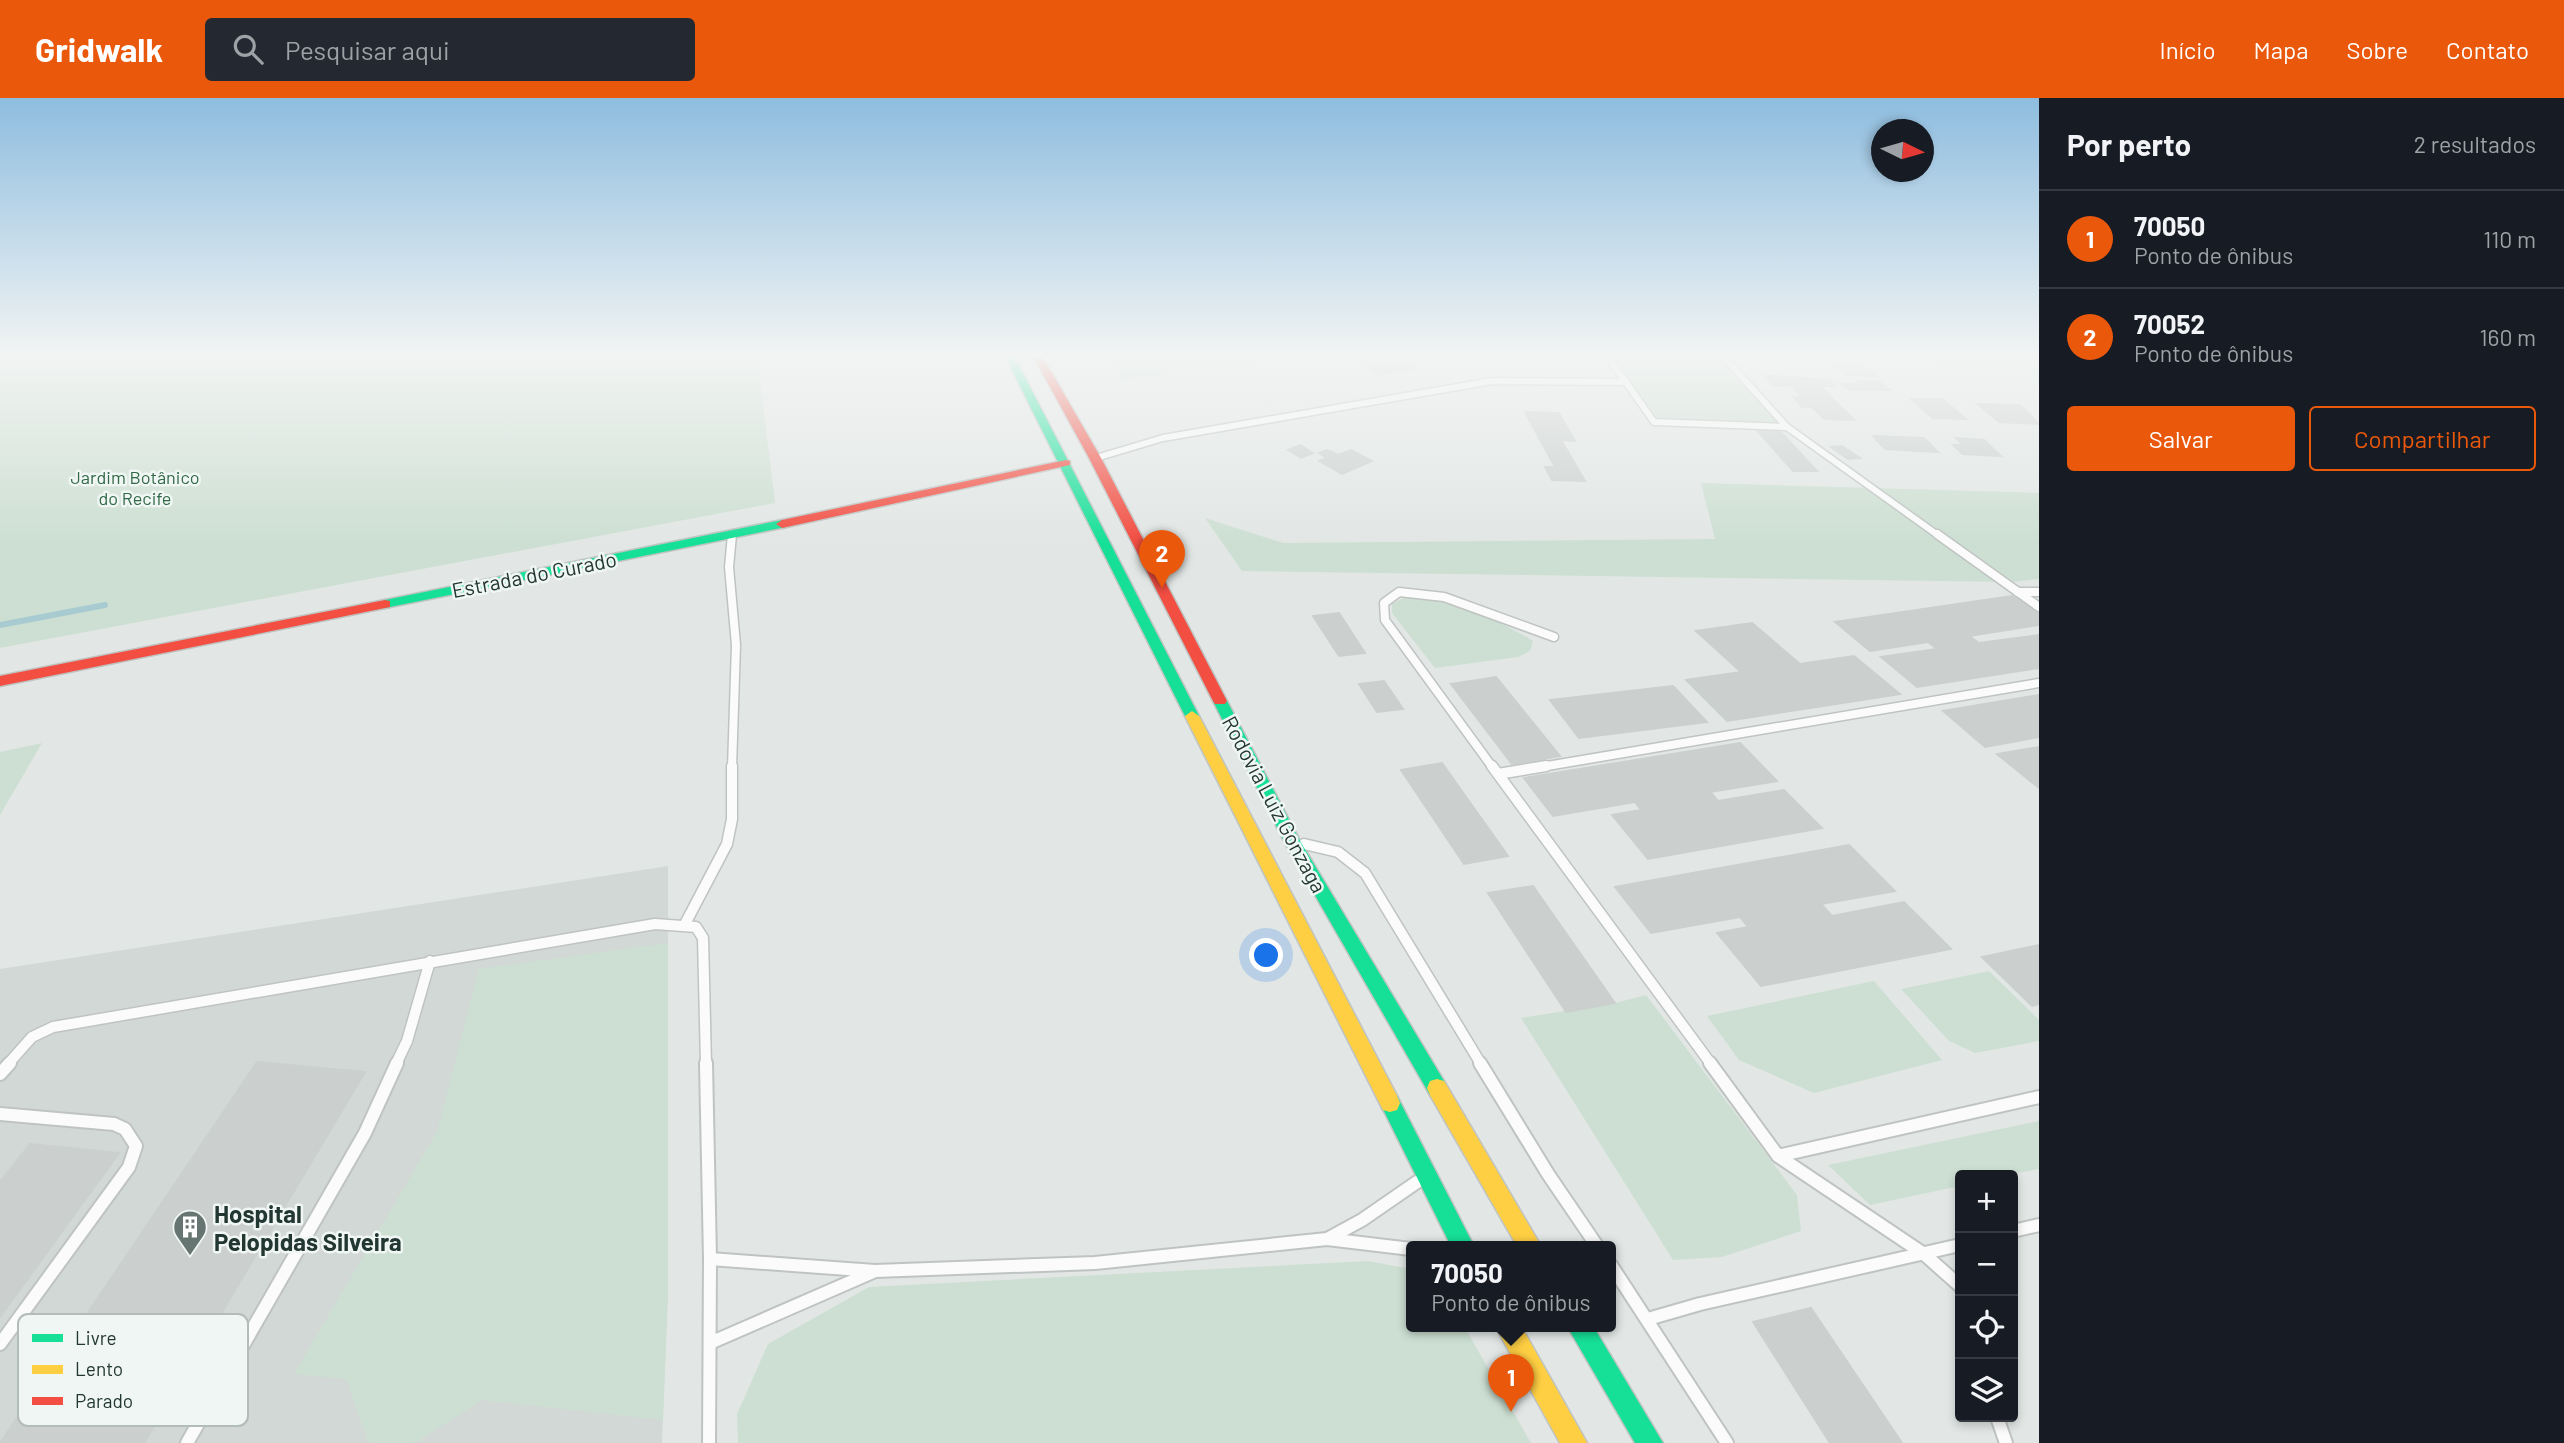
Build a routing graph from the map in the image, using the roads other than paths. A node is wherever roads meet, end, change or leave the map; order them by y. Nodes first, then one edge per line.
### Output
1 (1039, 417) edge
2 (1072, 417) edge
3 (1286, 417) edge
4 (1650, 417) edge
5 (1778, 417) edge
6 (1787, 427) junction
7 (1095, 458) junction
8 (1066, 463) junction
9 (732, 535) junction
10 (2017, 592) junction
11 (2039, 592) edge
12 (2039, 607) edge
13 (1554, 636) dead end
14 (0, 681) edge
15 (2039, 683) edge
16 (1498, 774) junction
17 (1293, 843) junction
18 (685, 924) junction
19 (430, 961) junction
20 (0, 1074) edge
21 (2039, 1097) edge
22 (0, 1114) edge
23 (1778, 1156) junction
24 (1426, 1174) junction
25 (2039, 1225) edge
26 (2018, 1230) edge
27 (1327, 1239) junction
28 (1460, 1241) edge
29 (1527, 1241) edge
30 (1594, 1241) edge
31 (1955, 1245) edge
32 (1406, 1248) edge
33 (1924, 1254) junction
34 (710, 1259) junction
35 (875, 1271) junction
36 (1616, 1272) edge
37 (1955, 1282) edge
38 (22, 1314) edge
39 (18, 1319) edge
40 (1648, 1319) junction
41 (1510, 1332) edge
42 (1583, 1332) edge
43 (248, 1337) edge
44 (710, 1343) junction
45 (0, 1344) edge
46 (1999, 1422) edge
47 (197, 1426) edge
48 (187, 1443) edge
49 (709, 1443) edge
50 (1574, 1443) edge
51 (1650, 1443) edge
52 (1727, 1443) edge
53 (2006, 1443) edge

1 - 8 main road, Rodovia Luiz Gonzaga
2 - 7 main road, Rodovia Luiz Gonzaga
3 - 7 lane
4 - 6 lane
5 - 6 lane
6 - 10 lane
7 - 17 main road, Rodovia Luiz Gonzaga
8 - 9 main road, Estrada do Curado
8 - 24 main road, Rodovia Luiz Gonzaga
9 - 14 main road, Estrada do Curado
9 - 18 lane
10 - 11 lane
10 - 12 lane
13 - 16 lane
15 - 16 lane
16 - 23 lane
17 - 29 main road, Rodovia Luiz Gonzaga
17 - 30 lane
18 - 19 lane
18 - 34 lane
19 - 20 lane
19 - 43 lane
21 - 23 lane
22 - 38 lane
23 - 33 lane
24 - 27 lane
24 - 28 main road, Rodovia Luiz Gonzaga
25 - 26 lane
27 - 32 lane
27 - 35 lane
31 - 33 lane
33 - 37 lane
33 - 40 lane
34 - 35 lane
34 - 44 lane
35 - 44 lane
36 - 40 lane
39 - 45 lane
40 - 52 lane
41 - 50 main road
42 - 51 main road
44 - 49 lane
46 - 53 lane
47 - 48 lane

